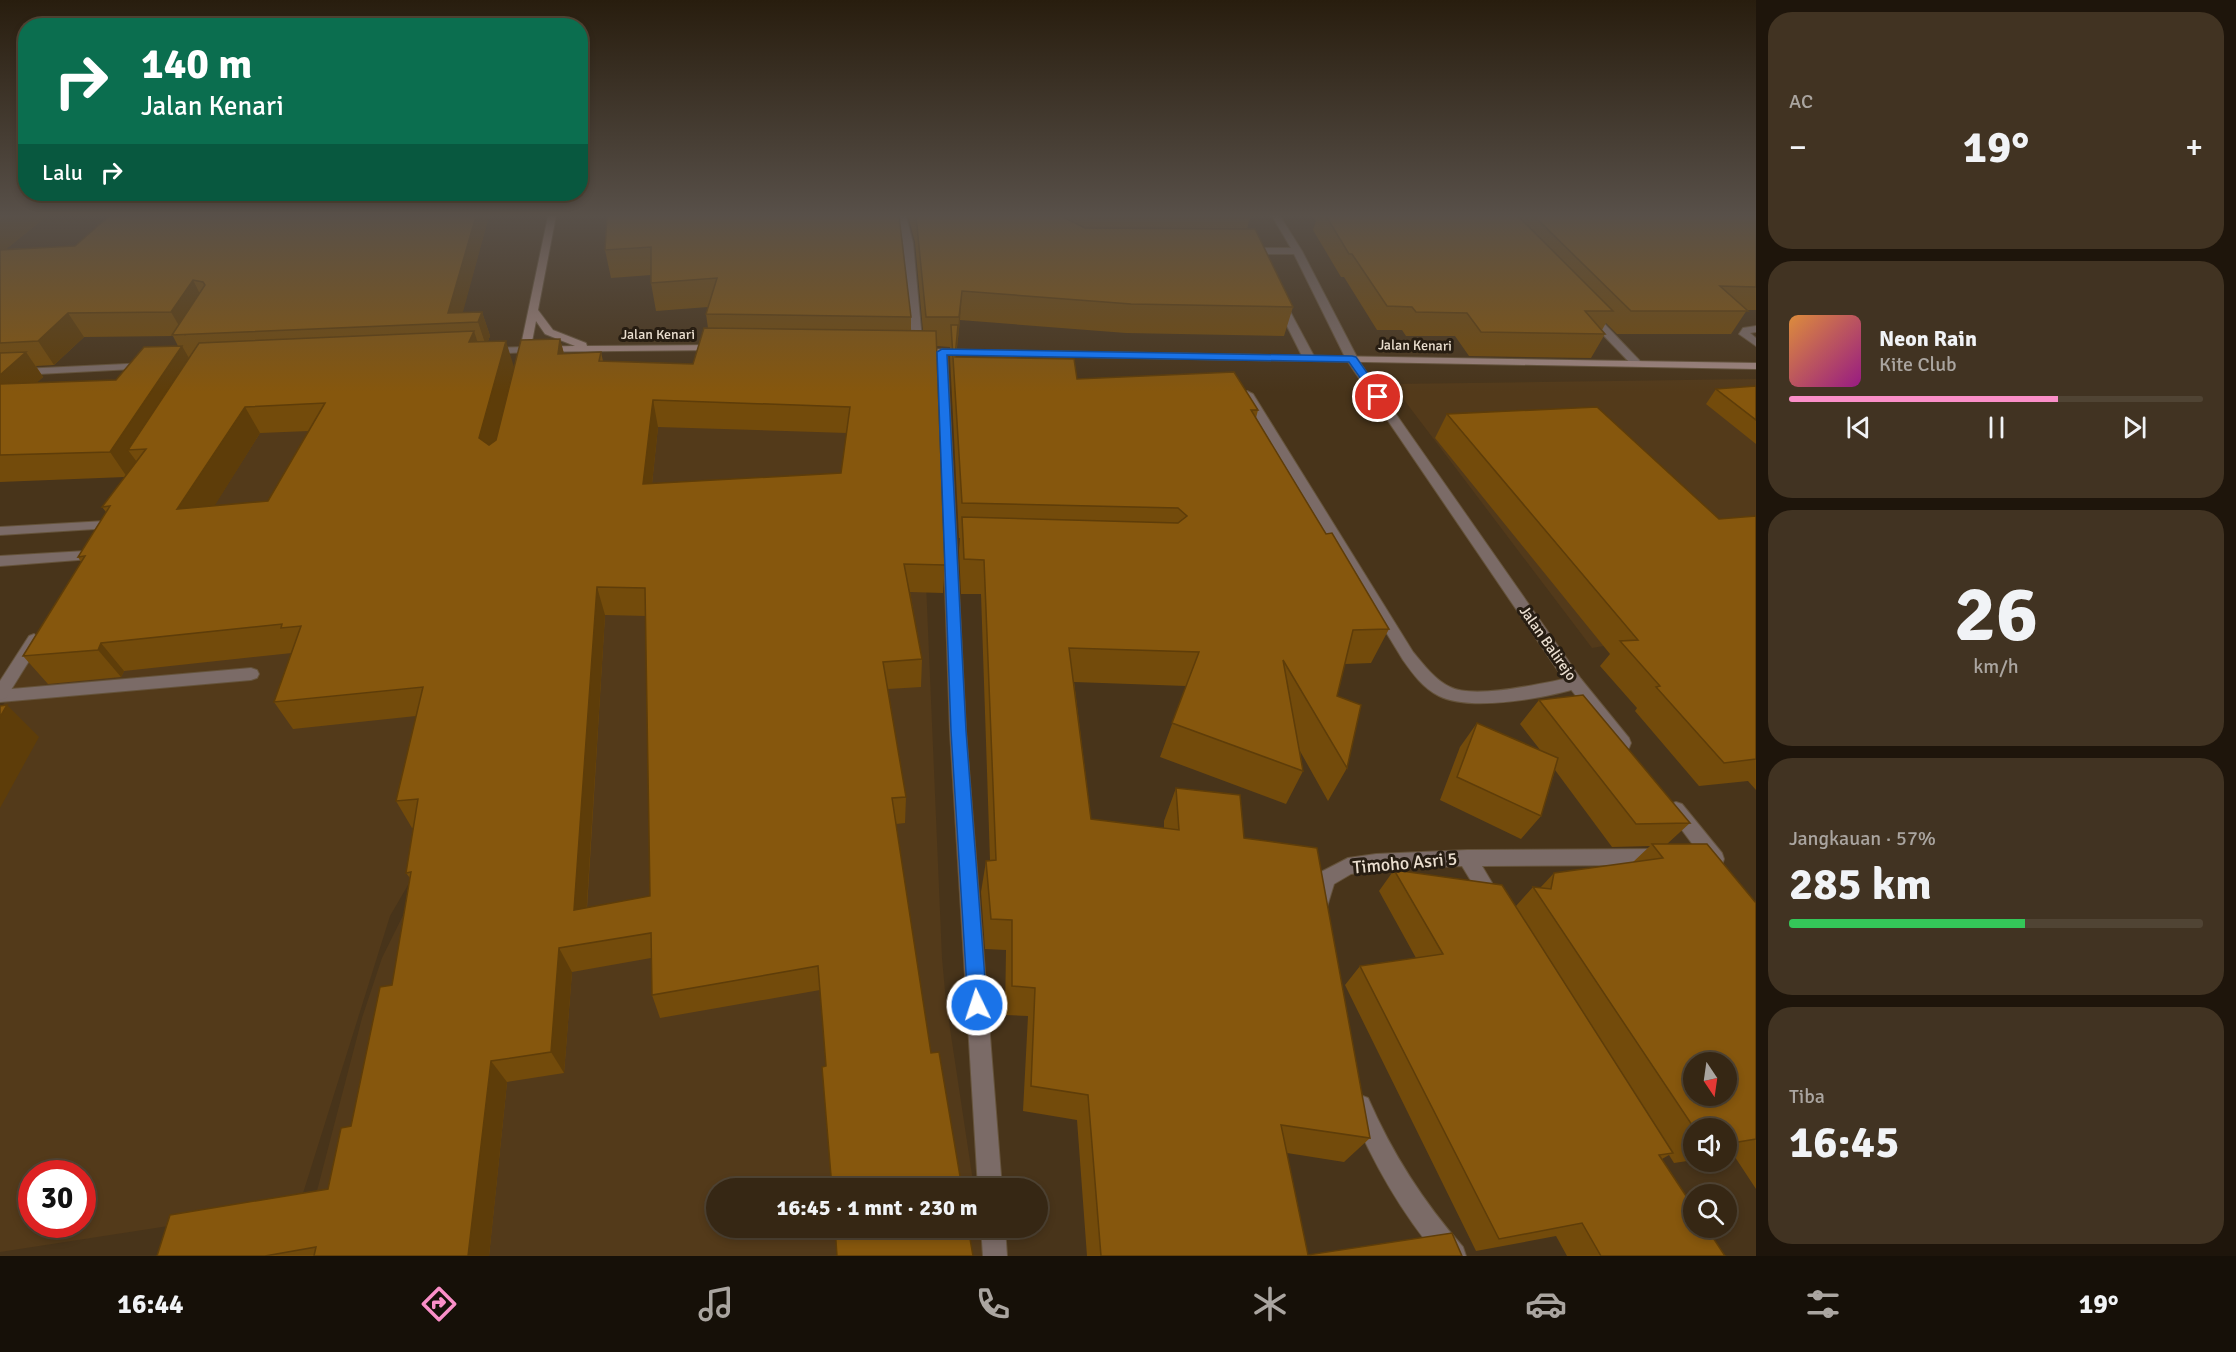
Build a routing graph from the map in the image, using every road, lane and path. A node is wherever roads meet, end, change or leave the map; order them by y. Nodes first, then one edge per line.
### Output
1 (540, 275) edge
2 (909, 275) edge
3 (1309, 275) edge
4 (1273, 290) edge
5 (1581, 306) edge
6 (533, 310) junction
7 (1756, 329) edge
8 (1756, 343) edge
9 (726, 348) edge
10 (599, 349) junction
11 (525, 350) junction
12 (478, 352) edge
13 (912, 352) joint
14 (942, 352) junction
15 (1309, 358) junction
16 (1352, 359) junction
17 (1637, 364) junction
18 (163, 366) edge
19 (521, 366) edge
20 (1756, 366) edge
21 (0, 373) edge
22 (1247, 394) edge
23 (0, 531) edge
24 (86, 556) junction
25 (0, 561) edge
26 (74, 576) edge
27 (43, 625) edge
28 (250, 674) dead end
29 (1575, 683) junction
30 (0, 695) edge
31 (1633, 756) edge
32 (1669, 801) edge
33 (1713, 856) junction
34 (1467, 858) junction
35 (1724, 873) edge
36 (1505, 918) edge
37 (1320, 925) edge
38 (1353, 1087) edge
39 (989, 1178) edge
40 (994, 1238) edge
41 (995, 1256) edge
42 (1454, 1256) edge

1 - 6 main road
2 - 13 street
3 - 16 street, Jalan Balirejo
4 - 15 street
5 - 17 street
6 - 10 main road
6 - 11 main road
7 - 8 street
9 - 10 main road, Jalan Kenari
10 - 11 main road, Jalan Kenari
11 - 12 street
11 - 19 street
13 - 14 main road, Jalan Kenari
14 - 15 main road, Jalan Kenari
14 - 39 street
15 - 16 main road, Jalan Kenari
16 - 17 main road, Jalan Kenari
16 - 29 street, Jalan Balirejo
17 - 20 main road, Jalan Kenari
18 - 21 street
22 - 29 street
23 - 24 street
24 - 25 street
24 - 26 street
27 - 30 street
28 - 30 street
29 - 31 street, Jalan Balirejo
32 - 33 street
33 - 34 street, Timoho Asri 5
33 - 35 street
34 - 36 street, Timoho Asri 5
34 - 37 street, Timoho Asri 5
38 - 42 street
40 - 41 street

